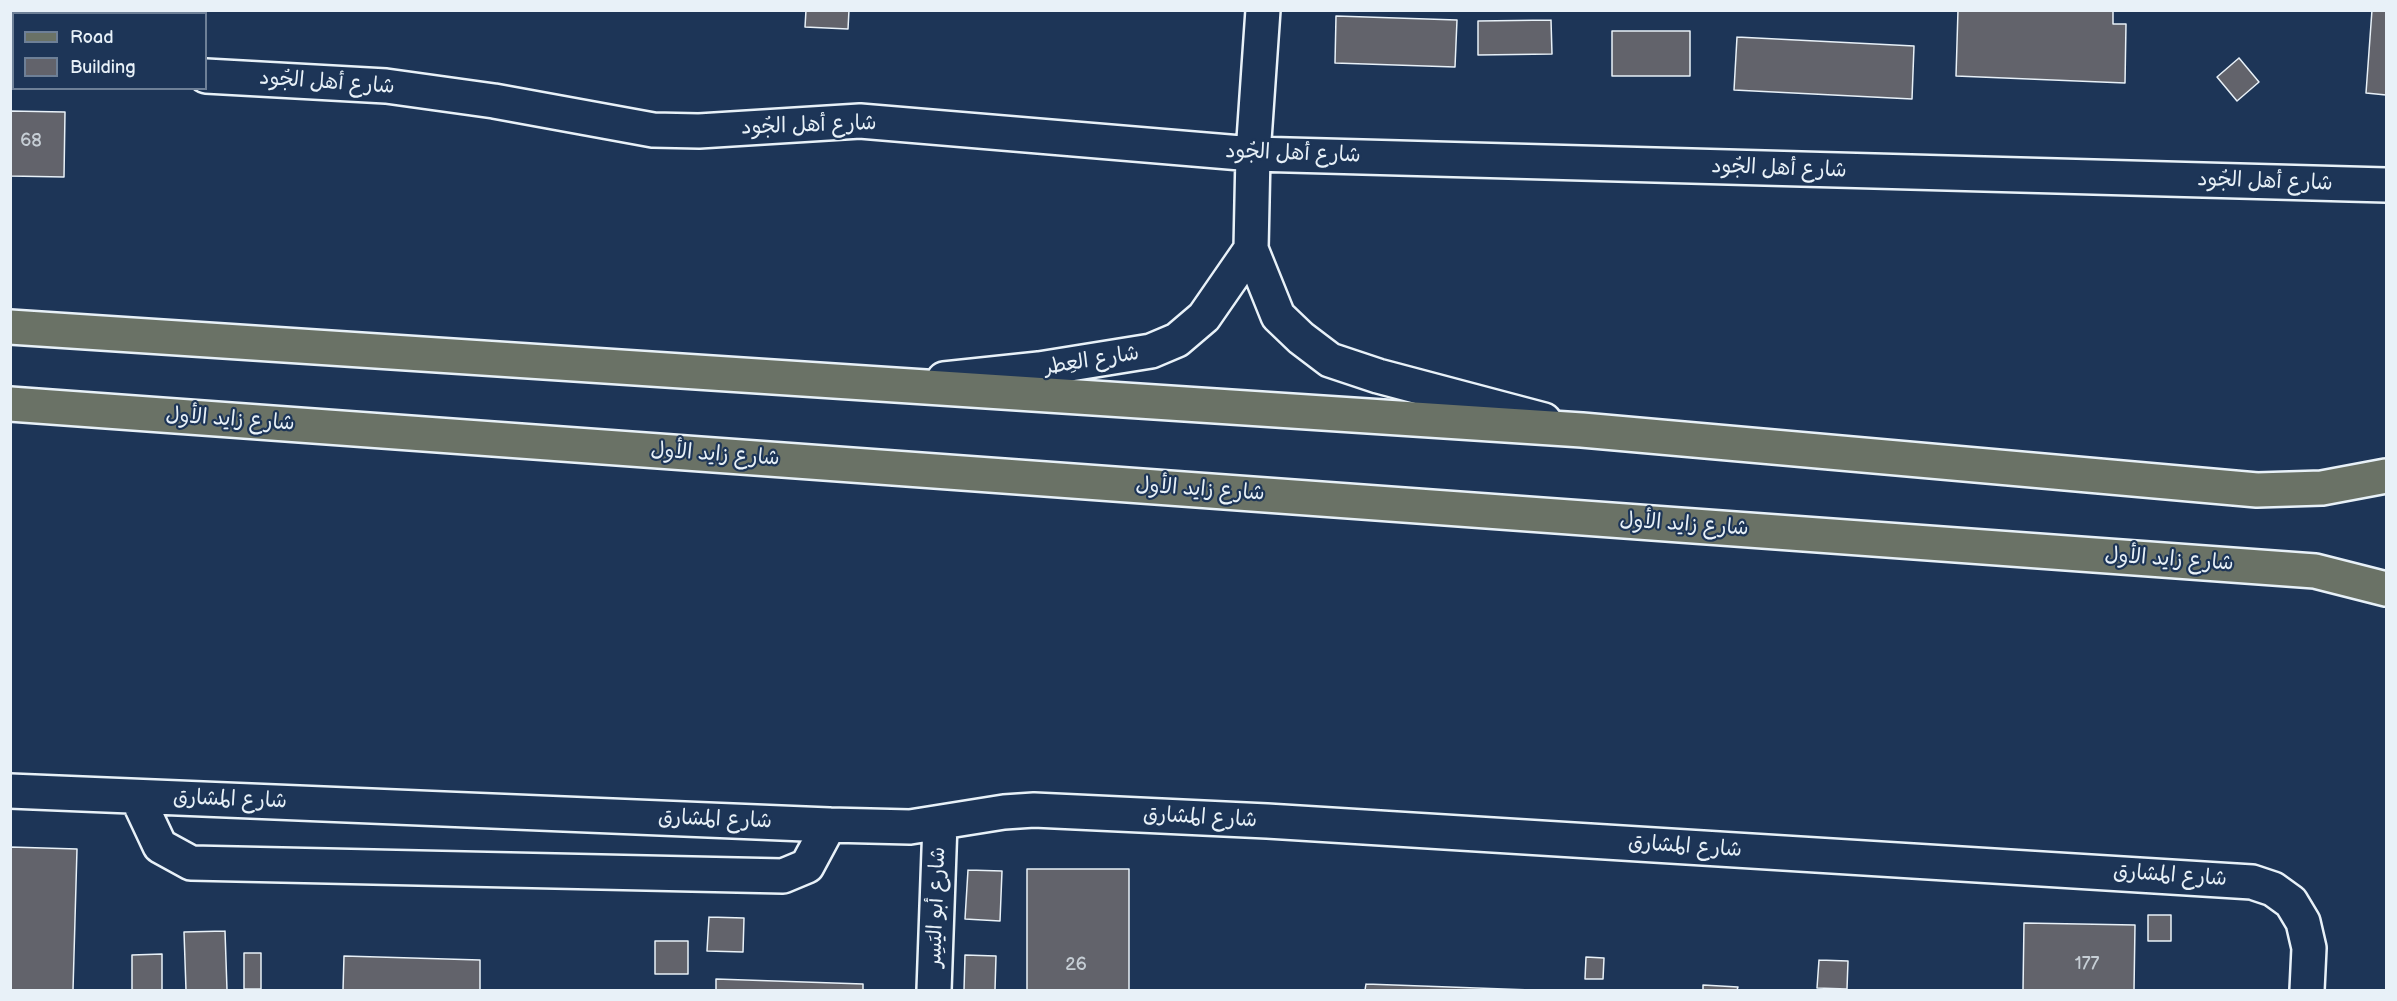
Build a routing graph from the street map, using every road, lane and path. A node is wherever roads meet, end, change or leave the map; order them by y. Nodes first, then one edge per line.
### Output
1 (1263, 10) edge
2 (207, 76) edge
3 (1253, 154) junction
4 (2386, 185) edge
5 (1251, 249) junction
6 (10, 327) edge
7 (887, 384) junction
8 (10, 404) edge
9 (1582, 430) junction
10 (2386, 476) edge
11 (2386, 589) edge
12 (10, 791) edge
13 (137, 796) junction
14 (940, 823) junction
15 (829, 825) junction
16 (934, 990) edge
17 (2307, 990) edge

1 - 3 street
2 - 3 street, شارع أهل الجُود
3 - 4 street, شارع أهل الجُود
3 - 5 street
5 - 7 street, شارع العِطر
5 - 9 street
6 - 7 main road
7 - 9 main road
8 - 11 main road, شارع زايد الأول
9 - 10 main road
12 - 13 street, شارع المشارق
13 - 15 street, شارع المشارق
13 - 15 street
14 - 15 street, شارع المشارق
14 - 16 street, شارع أبو اليَسِر
14 - 17 street, شارع المشارق

